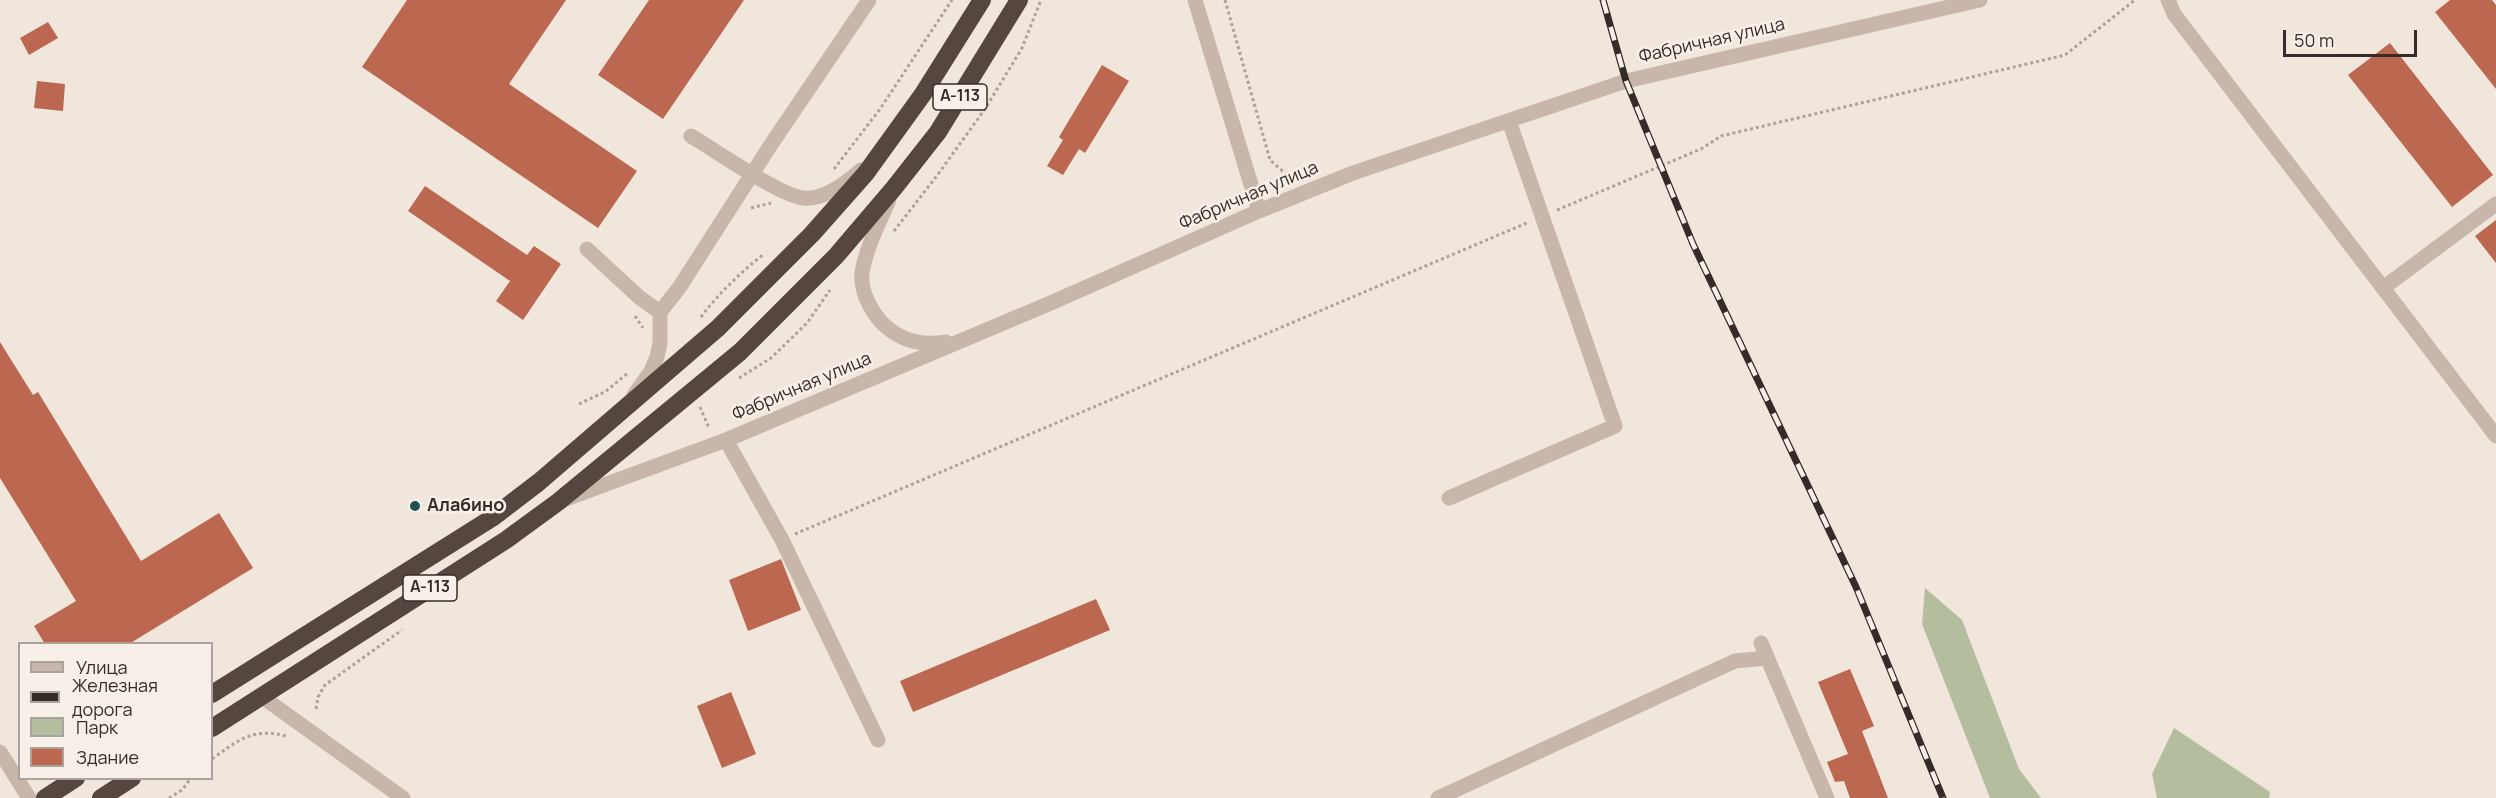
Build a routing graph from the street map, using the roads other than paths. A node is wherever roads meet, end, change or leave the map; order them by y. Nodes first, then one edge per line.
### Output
1 (869, 0) edge
2 (982, 0) edge
3 (1019, 0) edge
4 (1195, 0) edge
5 (1980, 0) edge
6 (2168, 0) edge
7 (1509, 121) junction
8 (691, 136) dead end
9 (880, 154) junction
10 (752, 173) junction
11 (894, 189) junction
12 (2496, 204) edge
13 (1259, 211) junction
14 (587, 249) dead end
15 (2383, 288) junction
16 (660, 312) junction
17 (966, 339) junction
18 (623, 410) junction
19 (2496, 436) edge
20 (726, 440) junction
21 (1449, 498) dead end
22 (558, 502) junction
23 (1761, 643) dead end
24 (1767, 658) junction
25 (213, 693) edge
26 (261, 696) junction
27 (213, 727) edge
28 (878, 740) dead end
29 (0, 752) edge
30 (73, 780) edge
31 (129, 780) edge
32 (29, 798) edge
33 (45, 798) edge
34 (101, 798) edge
35 (403, 798) edge
36 (1438, 798) edge
37 (1827, 798) edge

1 - 10 street
2 - 9 highway, А-113
3 - 11 highway, А-113
4 - 13 street
5 - 7 street, Фабричная улица
6 - 15 street
7 - 13 street, Фабричная улица
7 - 21 street
8 - 10 street
9 - 10 street
9 - 18 highway, А-113
10 - 16 street
11 - 17 street
11 - 22 highway, А-113
12 - 15 street
13 - 17 street, Фабричная улица
14 - 16 street
15 - 19 street
16 - 18 street
17 - 20 street, Фабричная улица
18 - 25 highway, А-113
20 - 22 street, Фабричная улица
20 - 28 street
22 - 26 highway, А-113
23 - 24 street
24 - 36 street
24 - 37 street
26 - 27 highway, А-113
26 - 35 street
29 - 32 street
30 - 33 highway
31 - 34 highway

